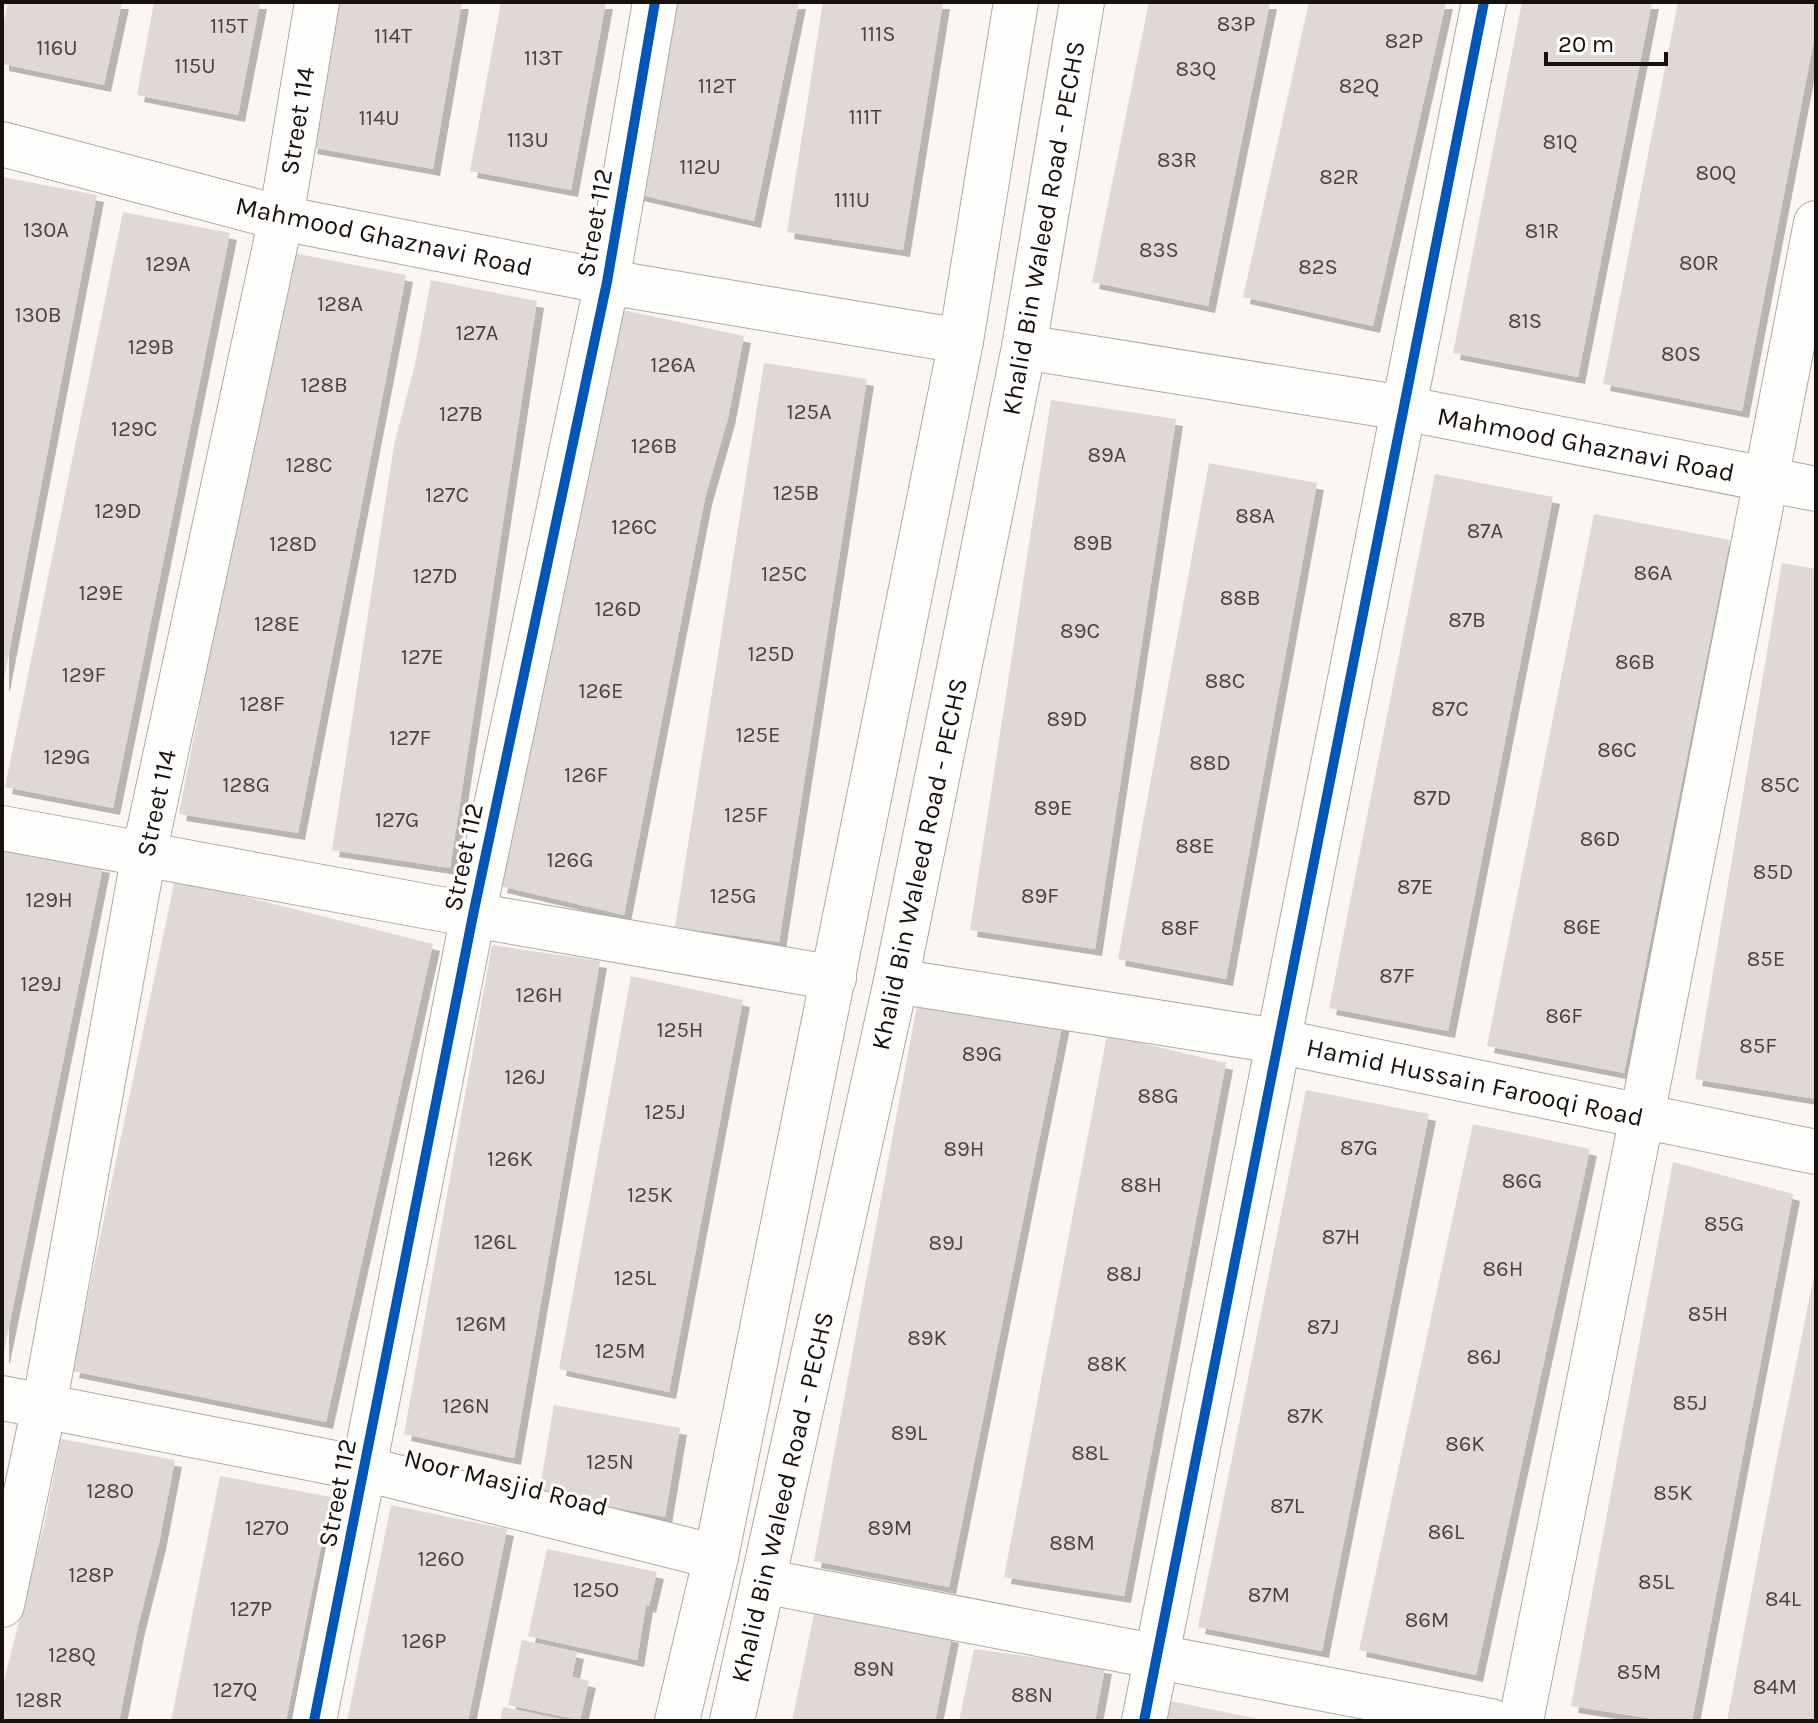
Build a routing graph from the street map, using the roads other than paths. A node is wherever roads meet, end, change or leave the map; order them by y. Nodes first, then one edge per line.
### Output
1 (317, 2) edge
2 (655, 2) edge
3 (1016, 2) edge
4 (1082, 2) edge
5 (1484, 2) edge
6 (2, 144) edge
7 (281, 218) junction
8 (1816, 223) edge
9 (607, 282) junction
10 (961, 341) junction
11 (1024, 347) junction
12 (1403, 408) junction
13 (1766, 479) junction
14 (1816, 489) edge
15 (2, 828) edge
16 (144, 854) junction
17 (473, 915) junction
18 (834, 978) junction
19 (896, 981) junction
20 (1277, 1041) junction
21 (1642, 1116) junction
22 (1816, 1152) edge
23 (2, 1398) edge
24 (44, 1407) junction
25 (365, 1469) junction
26 (716, 1557) junction
27 (763, 1581) junction
28 (2, 1605) edge
29 (1157, 1656) junction
30 (314, 1721) edge
31 (677, 1721) edge
32 (732, 1721) edge
33 (1144, 1721) edge
34 (1491, 1721) edge
35 (1521, 1721) edge

1 - 7 street, Street 114
2 - 9 street, Street 112
3 - 10 street, Khalid Bin Waleed Road - PECHS
4 - 11 street, Khalid Bin Waleed Road - PECHS
5 - 12 street
6 - 7 street, Mahmood Ghaznavi Road
7 - 9 street, Mahmood Ghaznavi Road
7 - 16 street, Street 114
8 - 13 street
9 - 10 street, Mahmood Ghaznavi Road
9 - 17 street, Street 112
10 - 18 street, Khalid Bin Waleed Road - PECHS
11 - 12 street, Mahmood Ghaznavi Road
11 - 19 street, Khalid Bin Waleed Road - PECHS
12 - 13 street, Mahmood Ghaznavi Road
12 - 20 street
13 - 14 street, Mahmood Ghaznavi Road
13 - 21 street
15 - 16 street
16 - 17 street
16 - 24 street, Street 114
17 - 18 street
17 - 25 street, Street 112
18 - 26 street, Khalid Bin Waleed Road - PECHS
19 - 20 street, Hamid Hussain Farooqi Road
19 - 27 street, Khalid Bin Waleed Road - PECHS
20 - 21 street, Hamid Hussain Farooqi Road
20 - 29 street
21 - 22 street, Hamid Hussain Farooqi Road
21 - 35 street
23 - 24 street, Noor Masjid Road
24 - 25 street, Noor Masjid Road
24 - 28 street, Street 114
25 - 26 street, Noor Masjid Road
25 - 30 street, Street 112
26 - 31 street, Khalid Bin Waleed Road - PECHS
27 - 29 street
27 - 32 street, Khalid Bin Waleed Road - PECHS
29 - 33 street
29 - 34 street

